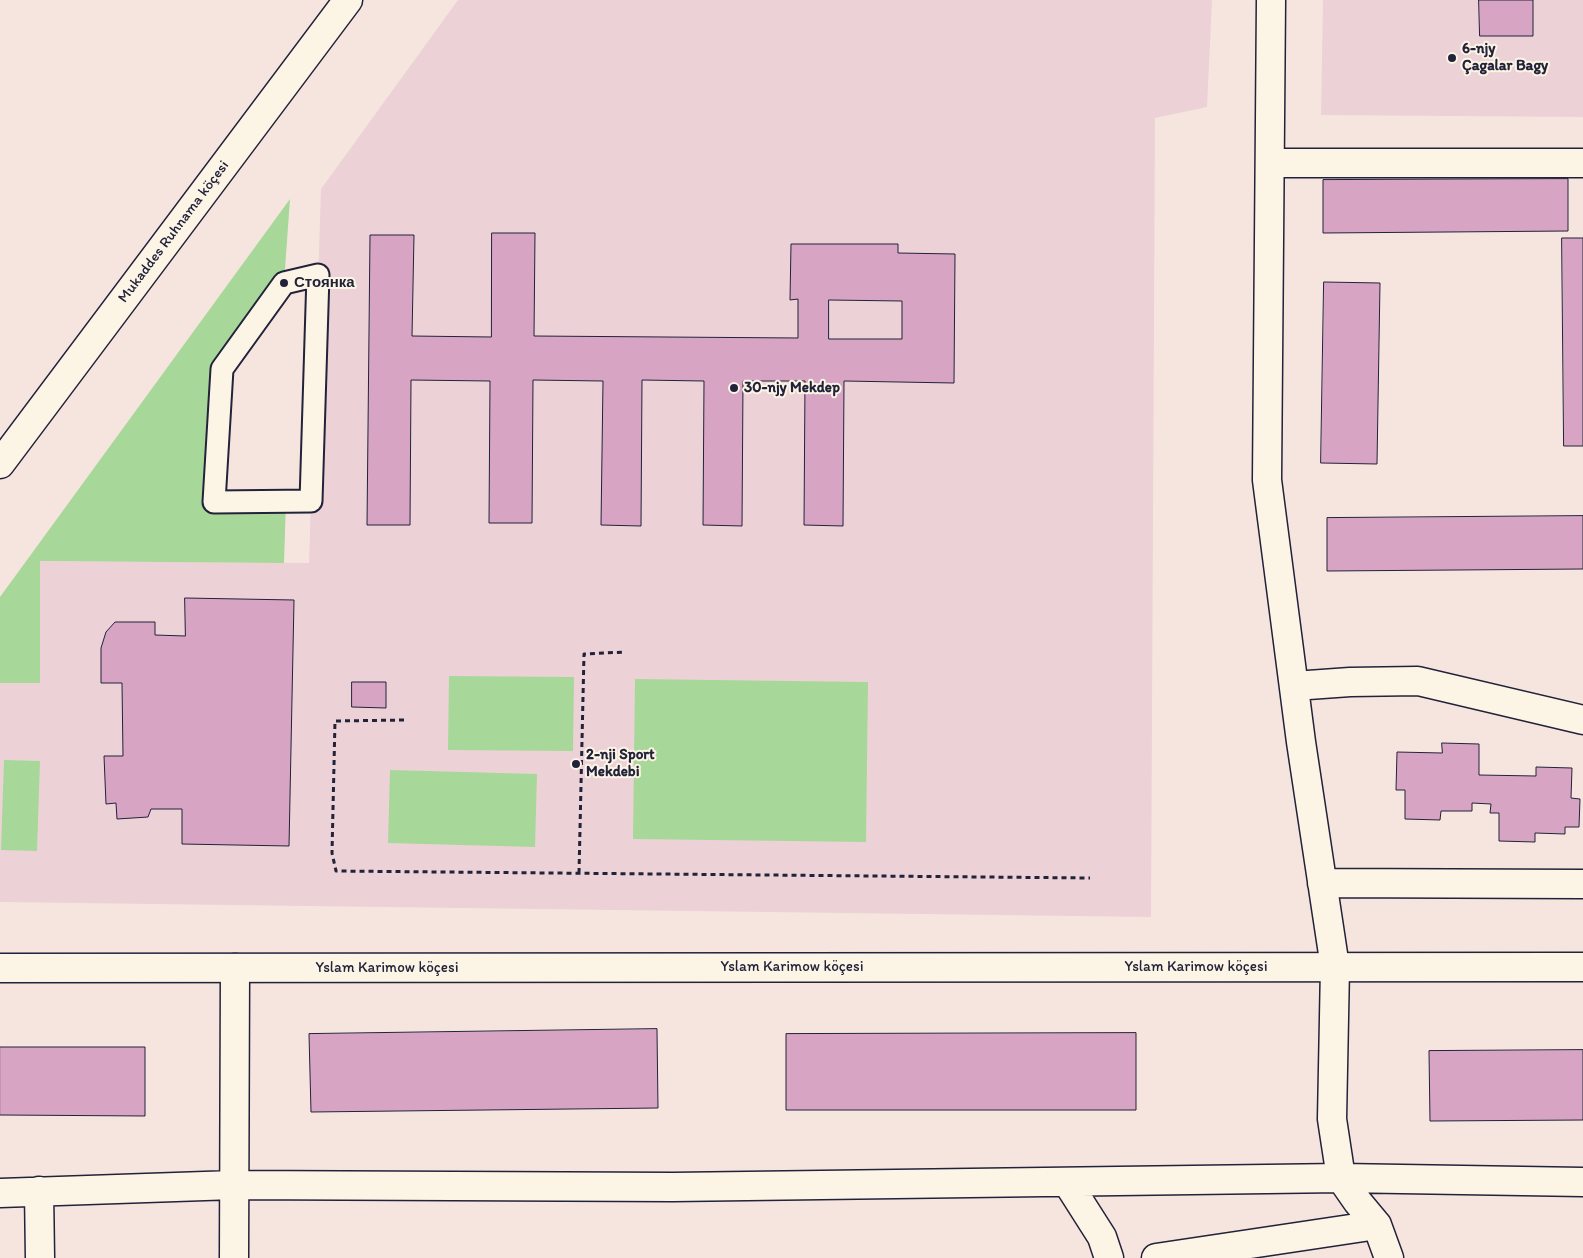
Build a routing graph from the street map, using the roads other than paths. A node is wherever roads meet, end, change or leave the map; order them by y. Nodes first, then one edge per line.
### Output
1 (348, 0) edge
2 (1271, 0) edge
3 (1270, 163) junction
4 (1583, 163) edge
5 (0, 464) edge
6 (214, 502) joint
7 (1294, 686) junction
8 (1583, 720) edge
9 (1322, 883) junction
10 (1583, 884) edge
11 (1335, 967) junction
12 (1583, 967) edge
13 (0, 968) edge
14 (235, 968) junction
15 (1341, 1178) junction
16 (1067, 1182) junction
17 (1583, 1182) edge
18 (234, 1185) junction
19 (39, 1191) junction
20 (0, 1193) edge
21 (1377, 1225) junction
22 (40, 1258) edge
23 (234, 1258) edge
24 (1109, 1258) edge
25 (1156, 1258) edge
26 (1389, 1258) edge

1 - 5 street, Mukaddes Ruhnama köçesi
2 - 3 street
3 - 4 street
3 - 7 street
6 - 6 street
7 - 8 street
7 - 9 street
9 - 10 street
9 - 11 street
11 - 12 street, Yslam Karimow köçesi
11 - 14 street, Yslam Karimow köçesi
11 - 15 street
13 - 14 street, Yslam Karimow köçesi
14 - 18 street
15 - 16 street
15 - 17 street
15 - 21 street
16 - 18 street
16 - 24 street
18 - 19 street
18 - 23 street
19 - 20 street
19 - 22 street
21 - 25 street
21 - 26 street

